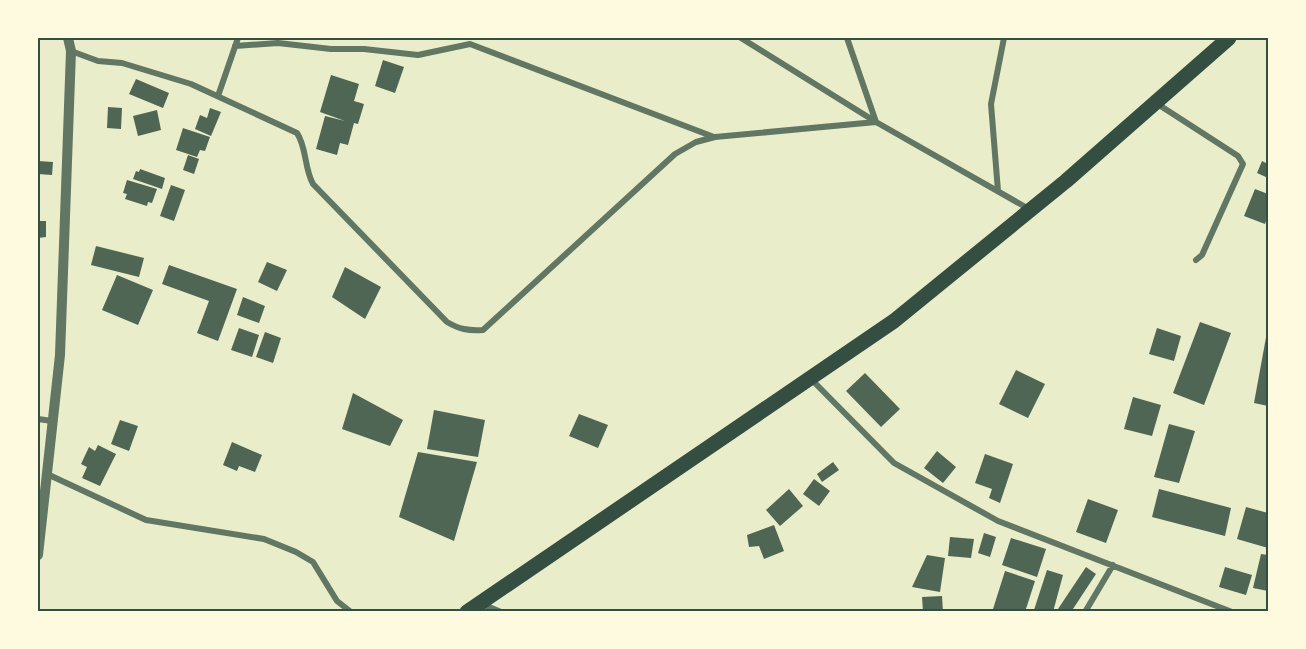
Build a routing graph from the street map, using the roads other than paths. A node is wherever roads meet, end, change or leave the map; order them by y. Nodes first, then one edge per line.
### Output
1 (68, 38) edge
2 (238, 38) edge
3 (741, 38) edge
4 (847, 38) edge
5 (1004, 38) edge
6 (1229, 38) edge
7 (235, 46) junction
8 (71, 51) junction
9 (218, 96) junction
10 (1155, 102) junction
11 (876, 122) junction
12 (715, 137) junction
13 (998, 191) junction
14 (1031, 210) junction
15 (1196, 260) dead end
16 (810, 378) junction
17 (38, 419) edge
18 (52, 421) junction
19 (46, 474) junction
20 (38, 555) edge
21 (1113, 565) junction
22 (472, 607) edge
23 (351, 612) edge
24 (501, 612) edge
25 (1085, 612) edge
26 (1232, 612) edge

1 - 8 street
2 - 7 street
3 - 11 street
4 - 11 street
5 - 13 street
6 - 10 main road
7 - 9 street
7 - 12 street
8 - 9 street
8 - 18 street
9 - 12 street
10 - 14 main road
10 - 15 street
11 - 12 street
11 - 13 street
13 - 14 street
14 - 16 main road
16 - 21 street
16 - 22 main road
17 - 18 street
18 - 19 street
19 - 20 street
19 - 23 street
21 - 25 street
21 - 26 street
22 - 24 street

